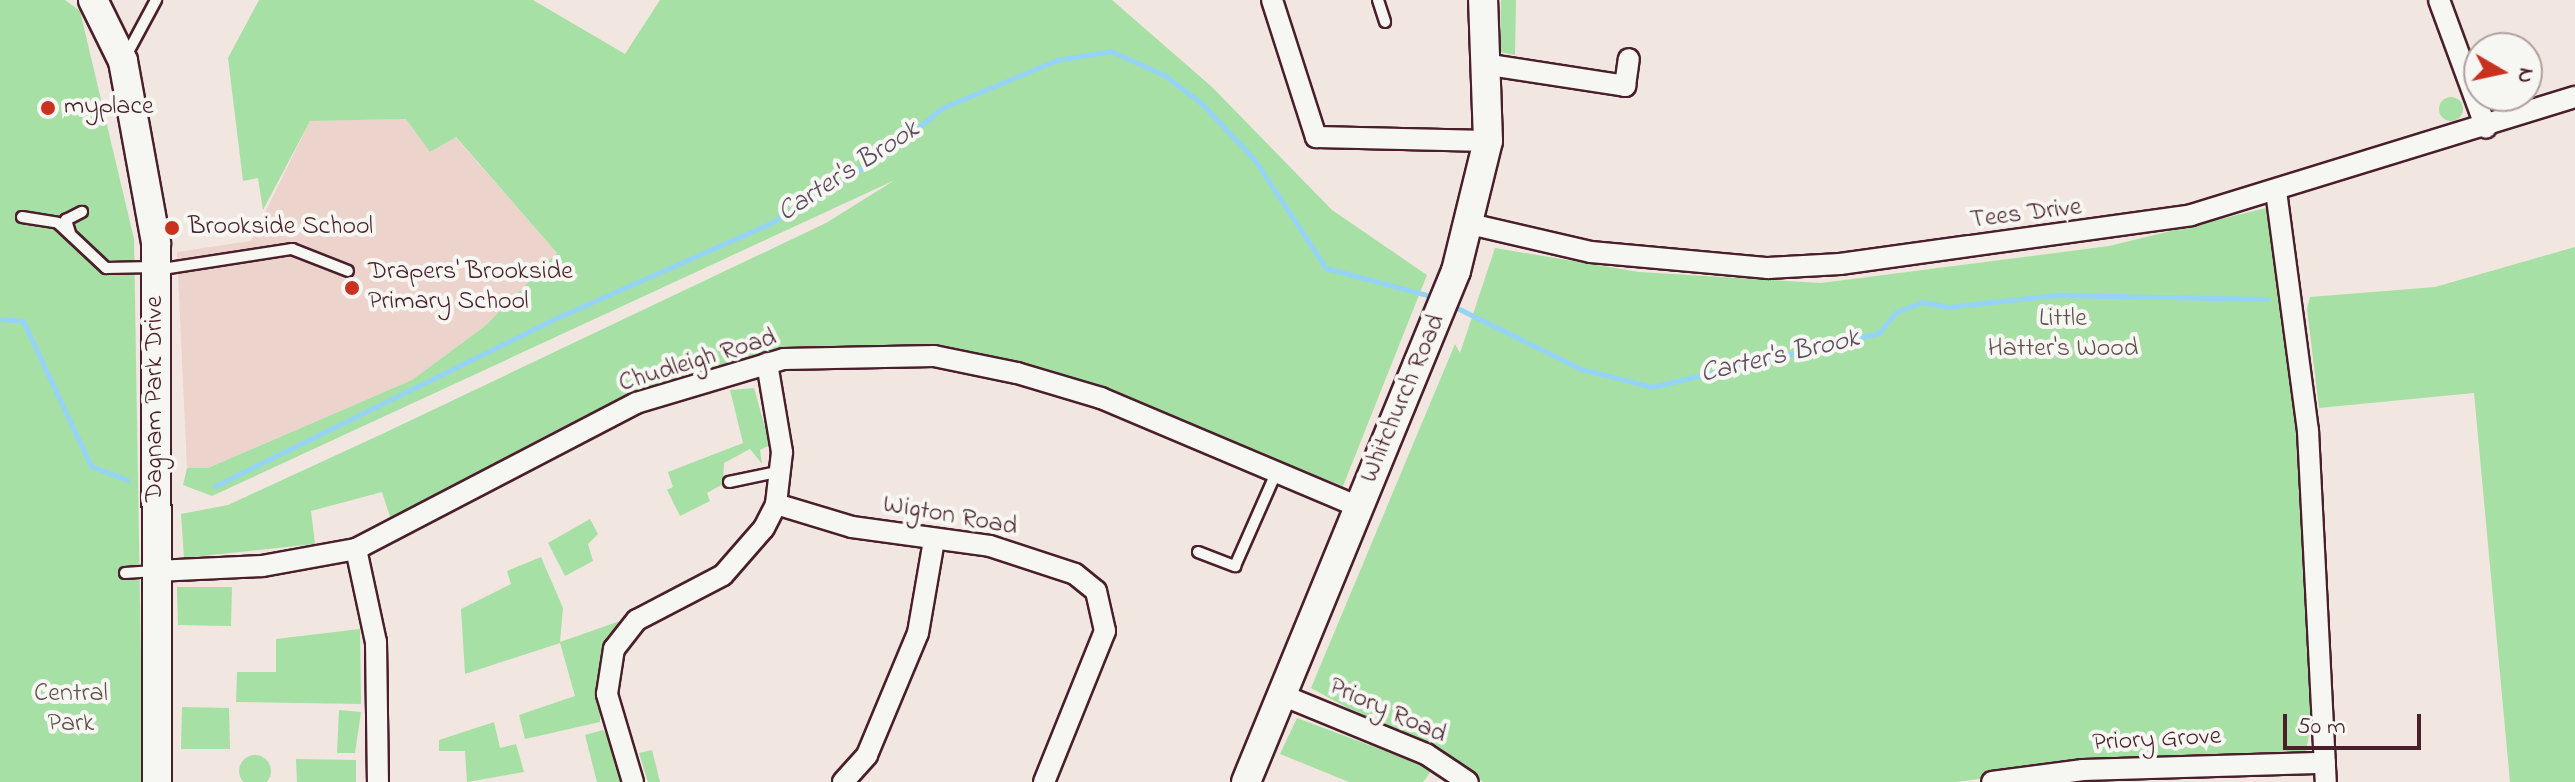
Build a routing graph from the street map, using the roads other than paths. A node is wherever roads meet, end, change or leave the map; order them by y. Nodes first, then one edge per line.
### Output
1 (156, 0) edge
2 (1272, 0) edge
3 (1378, 0) edge
4 (1483, 0) edge
5 (2439, 0) edge
6 (104, 7) edge
7 (1385, 22) dead end
8 (1629, 59) dead end
9 (123, 61) junction
10 (1490, 65) junction
11 (2575, 97) edge
12 (2486, 128) junction
13 (1488, 141) junction
14 (2276, 191) junction
15 (82, 212) dead end
16 (22, 217) dead end
17 (1470, 224) junction
18 (73, 238) junction
19 (156, 269) junction
20 (348, 271) dead end
21 (767, 363) junction
22 (781, 471) junction
23 (1276, 473) junction
24 (729, 482) dead end
25 (776, 504) junction
26 (1359, 507) junction
27 (934, 540) junction
28 (356, 549) junction
29 (1198, 552) dead end
30 (156, 571) junction
31 (125, 573) dead end
32 (1282, 695) junction
33 (2326, 772) edge
34 (157, 782) edge
35 (378, 782) edge
36 (633, 782) edge
37 (843, 782) edge
38 (1044, 782) edge
39 (1246, 782) edge
40 (1468, 782) edge
41 (1992, 782) edge

1 - 9 lane
2 - 13 street
3 - 7 lane
4 - 10 street, Whitchurch Road
5 - 12 street
6 - 9 street, Dagnam Park Drive
8 - 10 street
9 - 19 street, Dagnam Park Drive
10 - 13 street, Whitchurch Road
11 - 12 street, Tees Drive
12 - 14 street, Tees Drive
13 - 17 street, Whitchurch Road
14 - 17 street, Tees Drive
14 - 33 street
15 - 18 lane
16 - 18 lane
17 - 26 street, Whitchurch Road
18 - 19 lane
19 - 20 lane
19 - 30 street, Dagnam Park Drive
21 - 22 street
21 - 23 street, Chudleigh Road
21 - 28 street, Chudleigh Road
22 - 24 lane
22 - 25 street
23 - 26 street, Chudleigh Road
23 - 29 lane
25 - 27 street, Wigton Road
25 - 36 street
26 - 32 street, Whitchurch Road
27 - 37 street
27 - 38 street, Wigton Road
28 - 30 street, Chudleigh Road
28 - 35 street
30 - 31 lane
30 - 34 street, Dagnam Park Drive
32 - 39 street, Whitchurch Road
32 - 40 street, Priory Road
33 - 41 street, Priory Grove

